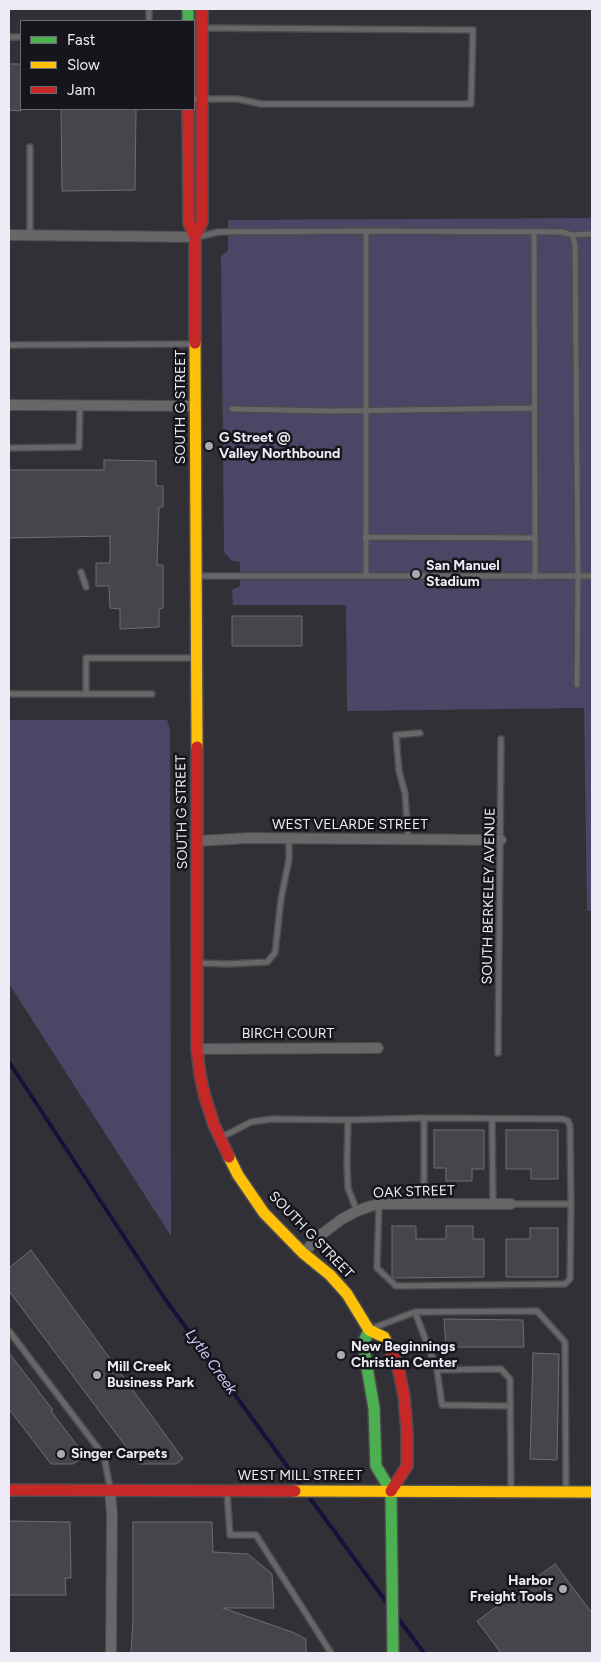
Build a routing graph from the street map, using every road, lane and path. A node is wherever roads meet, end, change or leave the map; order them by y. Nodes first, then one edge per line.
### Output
1 (202, 9) edge
2 (199, 35) edge
3 (198, 98) edge
4 (188, 110) edge
5 (30, 147) dead end
6 (366, 231) junction
7 (534, 232) junction
8 (592, 234) edge
9 (572, 235) junction
10 (9, 236) edge
11 (30, 236) junction
12 (196, 237) junction
13 (9, 344) edge
14 (196, 344) junction
15 (9, 405) edge
16 (80, 405) junction
17 (196, 406) junction
18 (534, 408) junction
19 (232, 409) dead end
20 (367, 410) junction
21 (9, 448) edge
22 (365, 537) junction
23 (535, 538) junction
24 (81, 572) dead end
25 (195, 576) junction
26 (366, 576) junction
27 (578, 576) junction
28 (592, 576) edge
29 (535, 577) junction
30 (86, 587) dead end
31 (195, 658) junction
32 (577, 685) dead end
33 (9, 694) edge
34 (86, 694) junction
35 (152, 694) dead end
36 (420, 733) dead end
37 (502, 739) dead end
38 (408, 838) junction
39 (290, 839) junction
40 (501, 840) junction
41 (198, 841) junction
42 (198, 963) junction
43 (378, 1048) dead end
44 (197, 1049) junction
45 (498, 1053) dead end
46 (424, 1118) junction
47 (492, 1119) junction
48 (348, 1120) junction
49 (220, 1138) junction
50 (379, 1204) junction
51 (424, 1204) junction
52 (511, 1204) joint
53 (571, 1204) junction
54 (493, 1205) junction
55 (357, 1211) junction
56 (303, 1253) junction
57 (415, 1312) junction
58 (369, 1330) junction
59 (9, 1331) edge
60 (437, 1370) junction
61 (509, 1406) junction
62 (9, 1490) edge
63 (110, 1490) junction
64 (227, 1491) junction
65 (391, 1491) junction
66 (511, 1492) junction
67 (566, 1492) junction
68 (592, 1492) edge
69 (111, 1653) edge
70 (331, 1653) edge
71 (393, 1653) edge

1 - 2 main road, SOUTH G STREET
2 - 3 main road, SOUTH G STREET
2 - 3 lane
3 - 12 main road, SOUTH G STREET
4 - 12 main road, SOUTH G STREET
5 - 11 lane
6 - 7 lane
6 - 12 lane
6 - 20 lane
7 - 9 lane
7 - 18 lane
8 - 9 lane
9 - 27 lane
10 - 11 street
11 - 12 street
12 - 14 main road, SOUTH G STREET
13 - 14 lane
14 - 17 main road, SOUTH G STREET
15 - 16 street
16 - 17 street
16 - 21 lane
17 - 25 main road, SOUTH G STREET
18 - 20 lane
18 - 23 lane
19 - 20 lane
20 - 22 lane
22 - 23 lane
22 - 26 lane
23 - 29 lane
24 - 30 lane
25 - 26 lane
25 - 31 main road, SOUTH G STREET
26 - 29 lane
27 - 28 lane
27 - 29 lane
27 - 32 lane
31 - 34 lane
31 - 41 main road, SOUTH G STREET
33 - 34 lane
34 - 35 lane
36 - 38 lane
37 - 40 lane, SOUTH BERKELEY AVENUE
38 - 39 street, WEST VELARDE STREET
38 - 40 street, WEST VELARDE STREET
39 - 41 street, WEST VELARDE STREET
39 - 42 lane
40 - 45 lane, SOUTH BERKELEY AVENUE
41 - 42 main road, SOUTH G STREET
42 - 44 main road, SOUTH G STREET
43 - 44 street, BIRCH COURT
44 - 49 main road, SOUTH G STREET
46 - 47 lane
46 - 48 lane
46 - 51 lane
47 - 53 lane
47 - 54 lane
48 - 49 lane
48 - 55 lane
49 - 56 main road, SOUTH G STREET
50 - 51 street, OAK STREET
50 - 53 lane
50 - 55 street, OAK STREET
51 - 54 street, OAK STREET
52 - 53 lane
52 - 54 street, OAK STREET
55 - 56 street, OAK STREET
56 - 58 main road, SOUTH G STREET
57 - 58 lane
57 - 60 lane
57 - 67 lane
58 - 65 main road
58 - 65 main road, SOUTH G STREET
59 - 63 lane
60 - 61 lane
60 - 61 lane
61 - 66 lane
62 - 63 main road, WEST MILL STREET
63 - 64 main road, WEST MILL STREET
63 - 69 street
64 - 65 main road, WEST MILL STREET
64 - 70 lane
65 - 66 main road, WEST MILL STREET
65 - 71 main road
66 - 67 main road, WEST MILL STREET
67 - 68 main road, WEST MILL STREET

